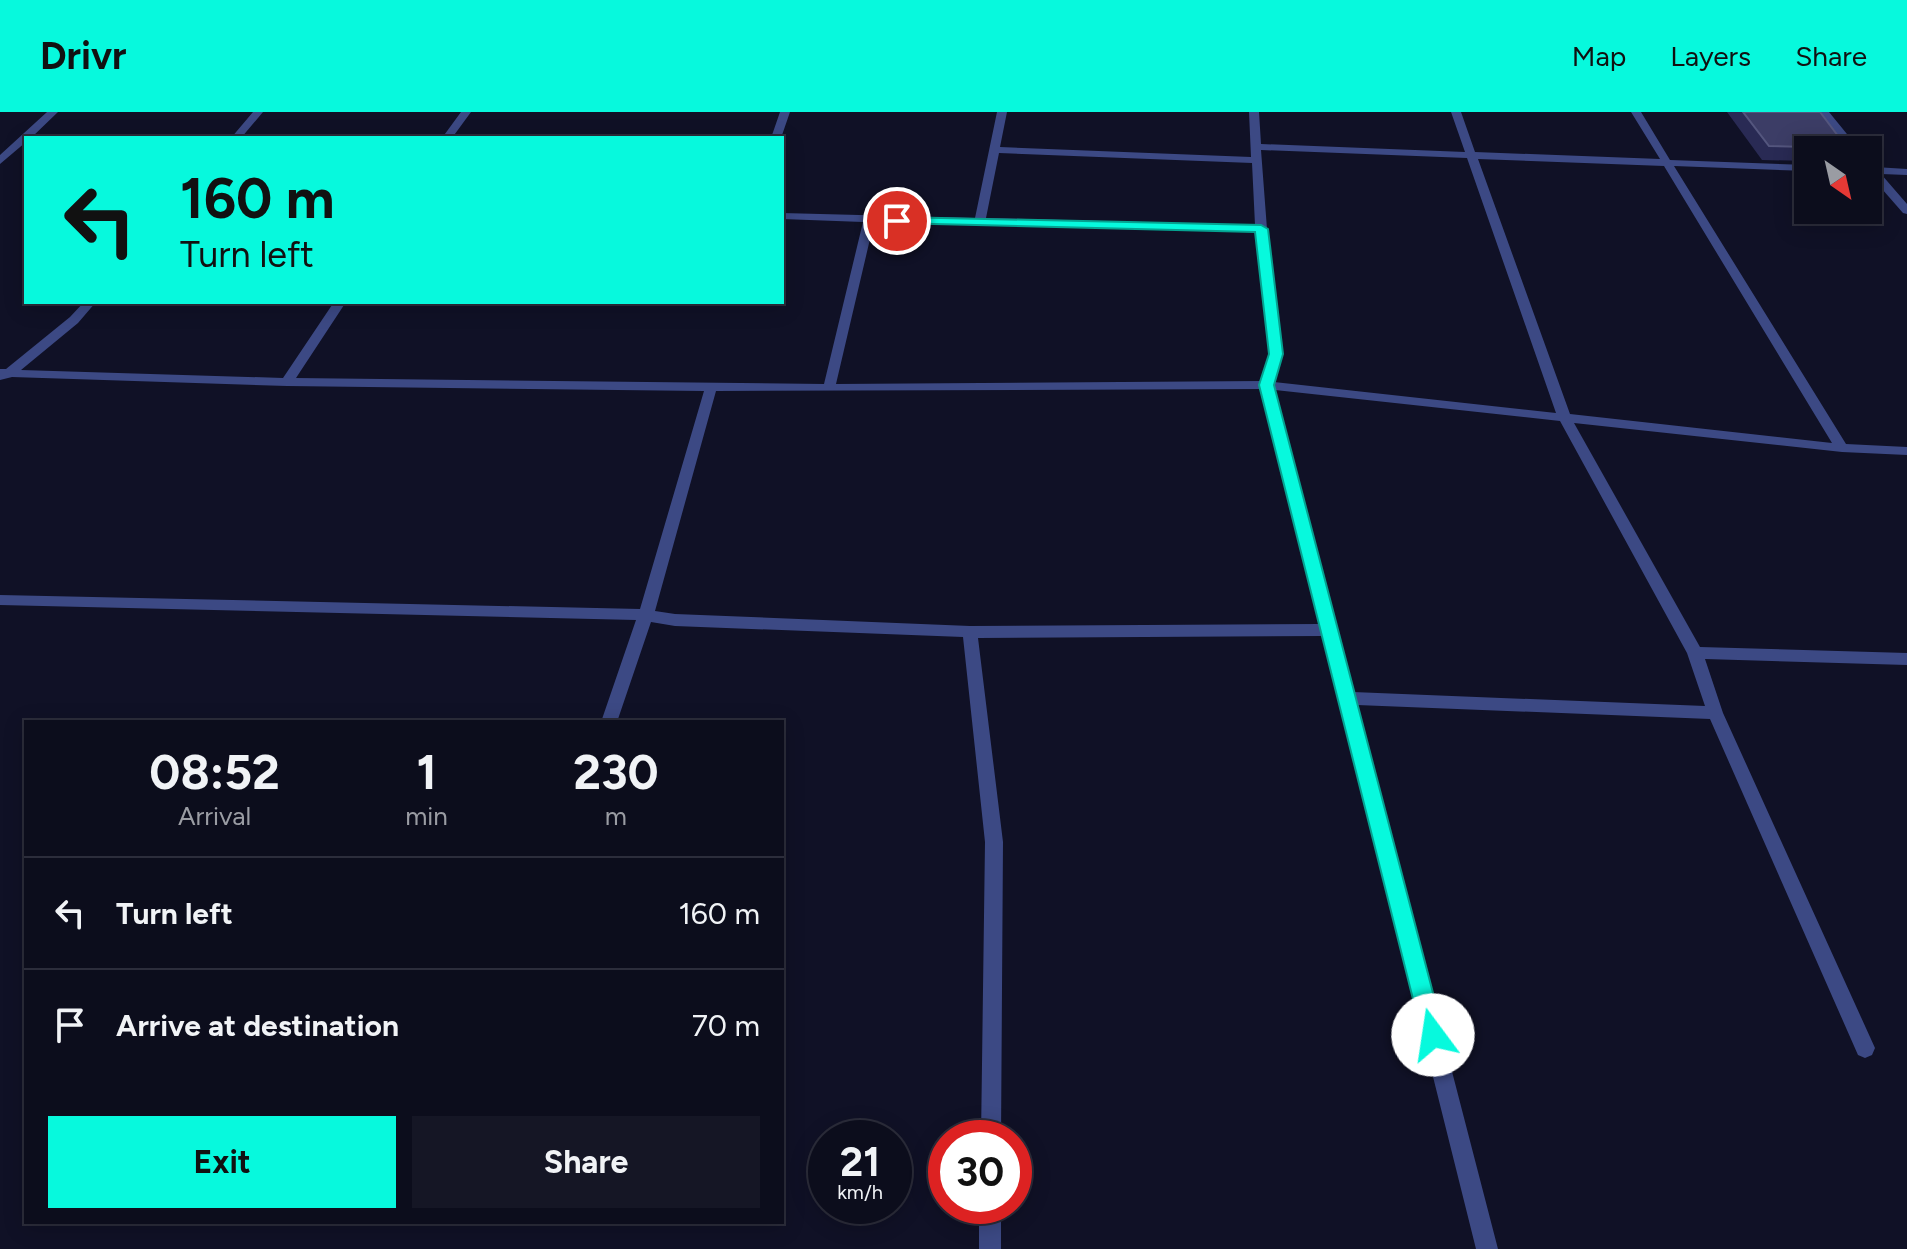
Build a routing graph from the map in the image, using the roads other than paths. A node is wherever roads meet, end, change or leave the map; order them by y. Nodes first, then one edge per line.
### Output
1 (53, 112) edge
2 (258, 112) edge
3 (466, 112) edge
4 (785, 112) edge
5 (1002, 112) edge
6 (1254, 112) edge
7 (1456, 112) edge
8 (1636, 112) edge
9 (1824, 112) edge
10 (27, 136) edge
11 (238, 136) edge
12 (448, 136) edge
13 (777, 136) edge
14 (1844, 136) edge
15 (24, 139) edge
16 (996, 150) junction
17 (1256, 154) junction
18 (1472, 154) junction
19 (0, 161) edge
20 (1666, 163) junction
21 (1794, 168) edge
22 (1882, 170) edge
23 (1907, 172) edge
24 (1882, 183) edge
25 (1907, 211) edge
26 (784, 216) edge
27 (869, 220) junction
28 (980, 223) junction
29 (1261, 229) junction
30 (88, 304) edge
31 (339, 304) edge
32 (2, 376) edge
33 (287, 382) junction
34 (1267, 385) junction
35 (711, 387) junction
36 (829, 388) junction
37 (1564, 416) junction
38 (1842, 448) junction
39 (1907, 451) edge
40 (0, 600) edge
41 (646, 615) junction
42 (1330, 630) junction
43 (970, 632) junction
44 (1695, 653) junction
45 (1907, 659) edge
46 (1348, 698) junction
47 (1715, 713) junction
48 (610, 720) edge
49 (1865, 1048) dead end
50 (991, 1120) edge
51 (990, 1224) edge
52 (990, 1249) edge
53 (1487, 1249) edge

1 - 10 street
2 - 11 street
3 - 12 street
4 - 13 street
5 - 16 street
6 - 17 street
7 - 18 street
8 - 20 street
9 - 14 street
15 - 19 street
16 - 17 street
16 - 28 street
17 - 18 street
17 - 29 street
18 - 20 street
18 - 37 street
20 - 21 street
20 - 38 street
22 - 23 street
24 - 25 street
26 - 27 street
27 - 28 street
27 - 36 street
28 - 29 street
29 - 34 street
30 - 32 street
31 - 33 street
32 - 33 street
33 - 35 street
34 - 36 street
34 - 37 street
34 - 42 street
35 - 36 street
35 - 41 street
37 - 38 street
37 - 44 street
38 - 39 street
40 - 41 street
41 - 43 street
41 - 48 street
42 - 43 street
42 - 46 street
43 - 50 street
44 - 45 street
44 - 47 street
46 - 47 street
46 - 53 street
47 - 49 street
51 - 52 street

